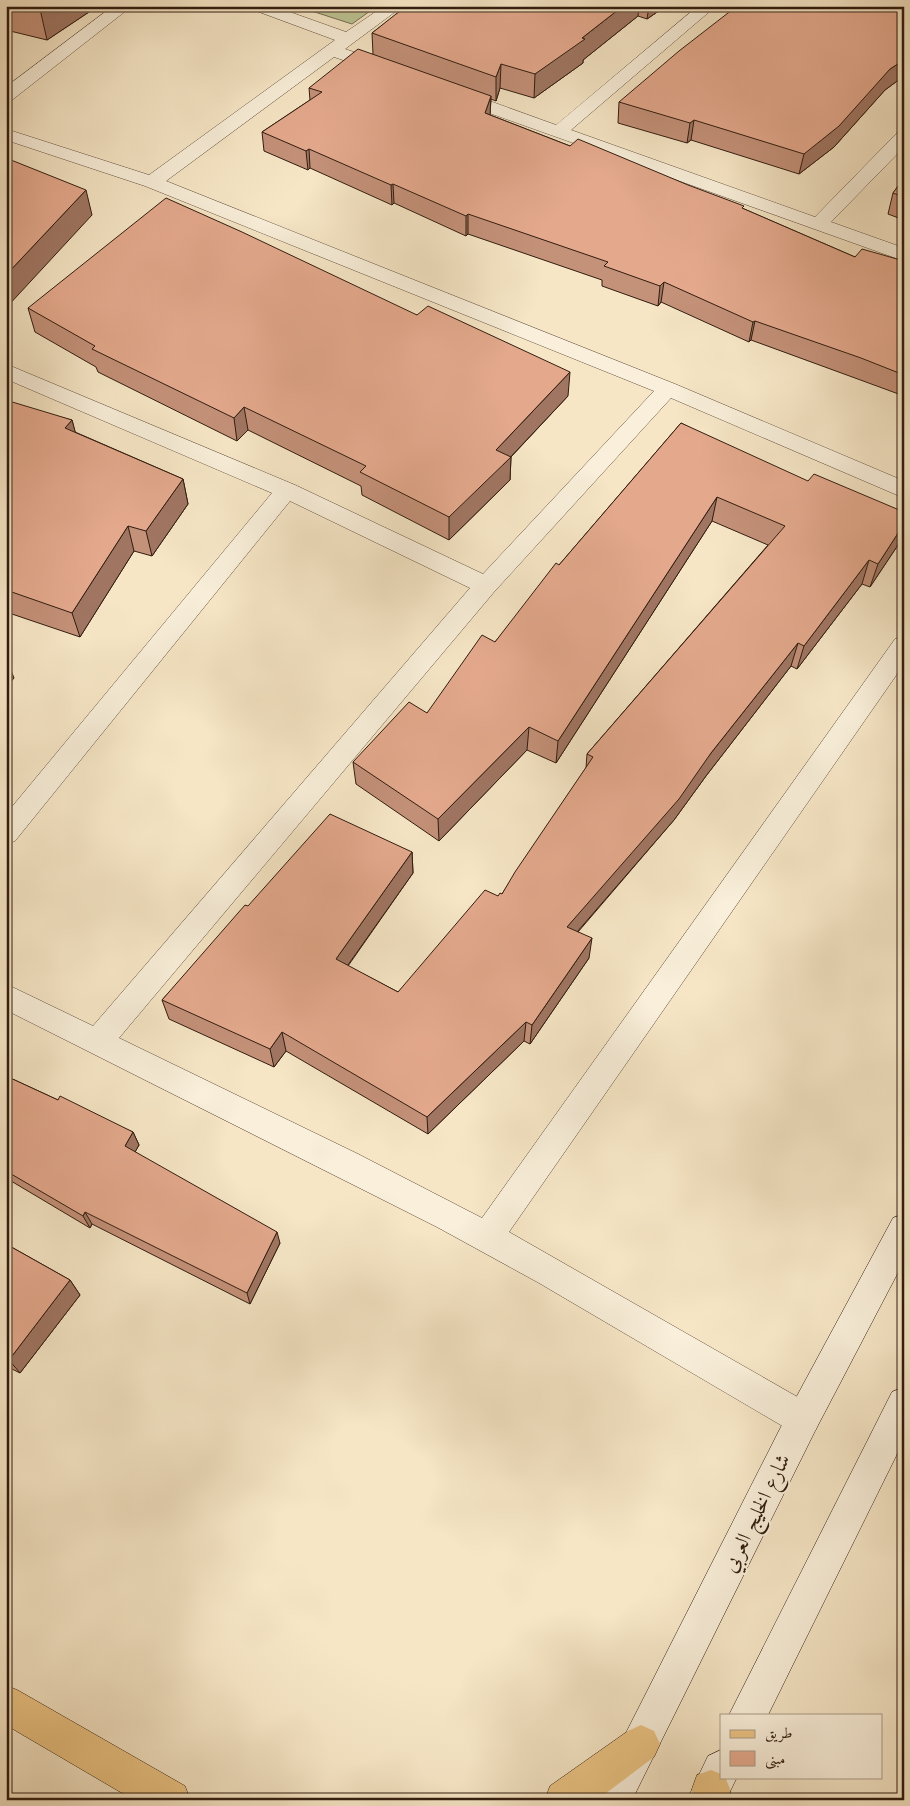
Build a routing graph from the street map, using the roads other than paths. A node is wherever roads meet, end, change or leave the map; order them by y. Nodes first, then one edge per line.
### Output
1 (124, 6) edge
2 (257, 6) edge
3 (396, 6) edge
4 (708, 6) edge
5 (349, 39) junction
6 (332, 50) junction
7 (405, 76) edge
8 (441, 89) edge
9 (6, 96) edge
10 (558, 132) junction
11 (6, 134) edge
12 (904, 136) edge
13 (152, 182) junction
14 (818, 224) junction
15 (904, 255) edge
16 (6, 371) edge
17 (668, 389) junction
18 (287, 490) junction
19 (904, 490) edge
20 (486, 586) junction
21 (904, 645) edge
22 (6, 833) edge
23 (6, 996) edge
24 (97, 1043) junction
25 (904, 1229) edge
26 (487, 1237) junction
27 (904, 1404) edge
28 (803, 1419) junction
29 (6, 1704) edge
30 (749, 1714) edge
31 (641, 1744) junction
32 (172, 1800) edge
33 (564, 1800) edge
34 (611, 1800) edge

1 - 9 street
2 - 5 street
3 - 5 street
4 - 10 street
5 - 6 street
6 - 7 street
6 - 13 street
8 - 10 street
10 - 14 street
11 - 13 street
12 - 14 street
13 - 17 street
14 - 15 street
16 - 18 street
17 - 19 street
17 - 20 street
18 - 20 street
18 - 22 street
20 - 24 street
21 - 26 street
23 - 24 street
24 - 26 street
25 - 28 street, شارع الخليج العربي
26 - 28 street
27 - 30 street
28 - 31 street, شارع الخليج العربي
29 - 32 main road
31 - 33 main road
31 - 34 street, شارع الخليج العربي

